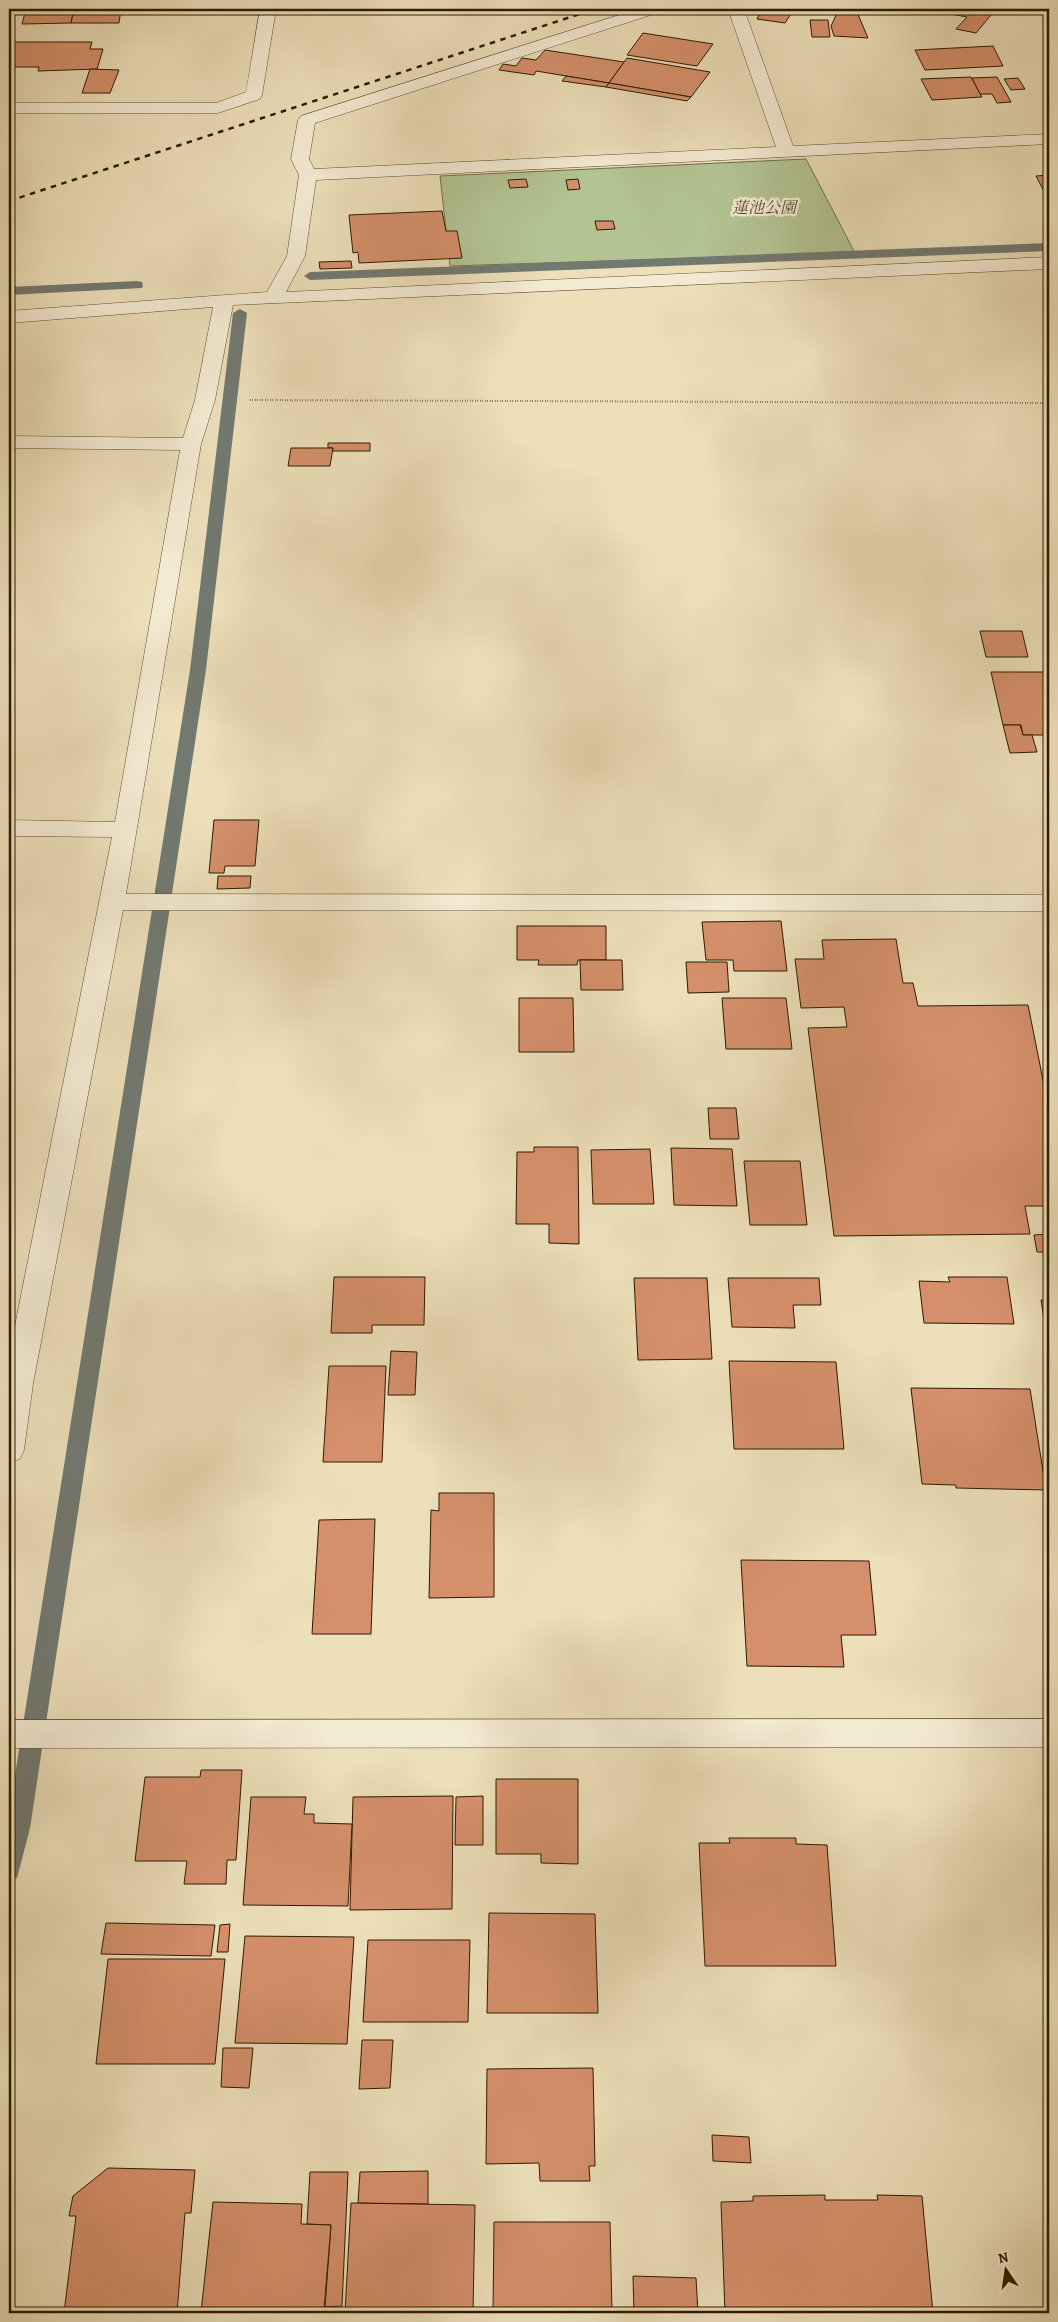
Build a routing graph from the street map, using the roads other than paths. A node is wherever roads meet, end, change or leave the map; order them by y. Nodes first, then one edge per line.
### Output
1 (268, 9) edge
2 (654, 9) edge
3 (736, 9) edge
4 (9, 108) edge
5 (1049, 139) edge
6 (786, 150) junction
7 (308, 175) junction
8 (1049, 263) edge
9 (273, 298) junction
10 (224, 300) junction
11 (9, 317) edge
12 (9, 442) edge
13 (190, 444) junction
14 (9, 828) edge
15 (126, 830) junction
16 (112, 902) junction
17 (1049, 903) edge
18 (14, 1384) edge
19 (9, 1450) edge
20 (1049, 1733) edge
21 (9, 1734) edge

1 - 4 street
2 - 7 street
3 - 6 street
5 - 6 street
6 - 7 street
7 - 9 street
8 - 9 street
9 - 10 street
10 - 11 street
10 - 13 street
12 - 13 street
13 - 15 street
14 - 15 street
15 - 16 street
16 - 17 street
16 - 18 street
18 - 19 street
20 - 21 street

